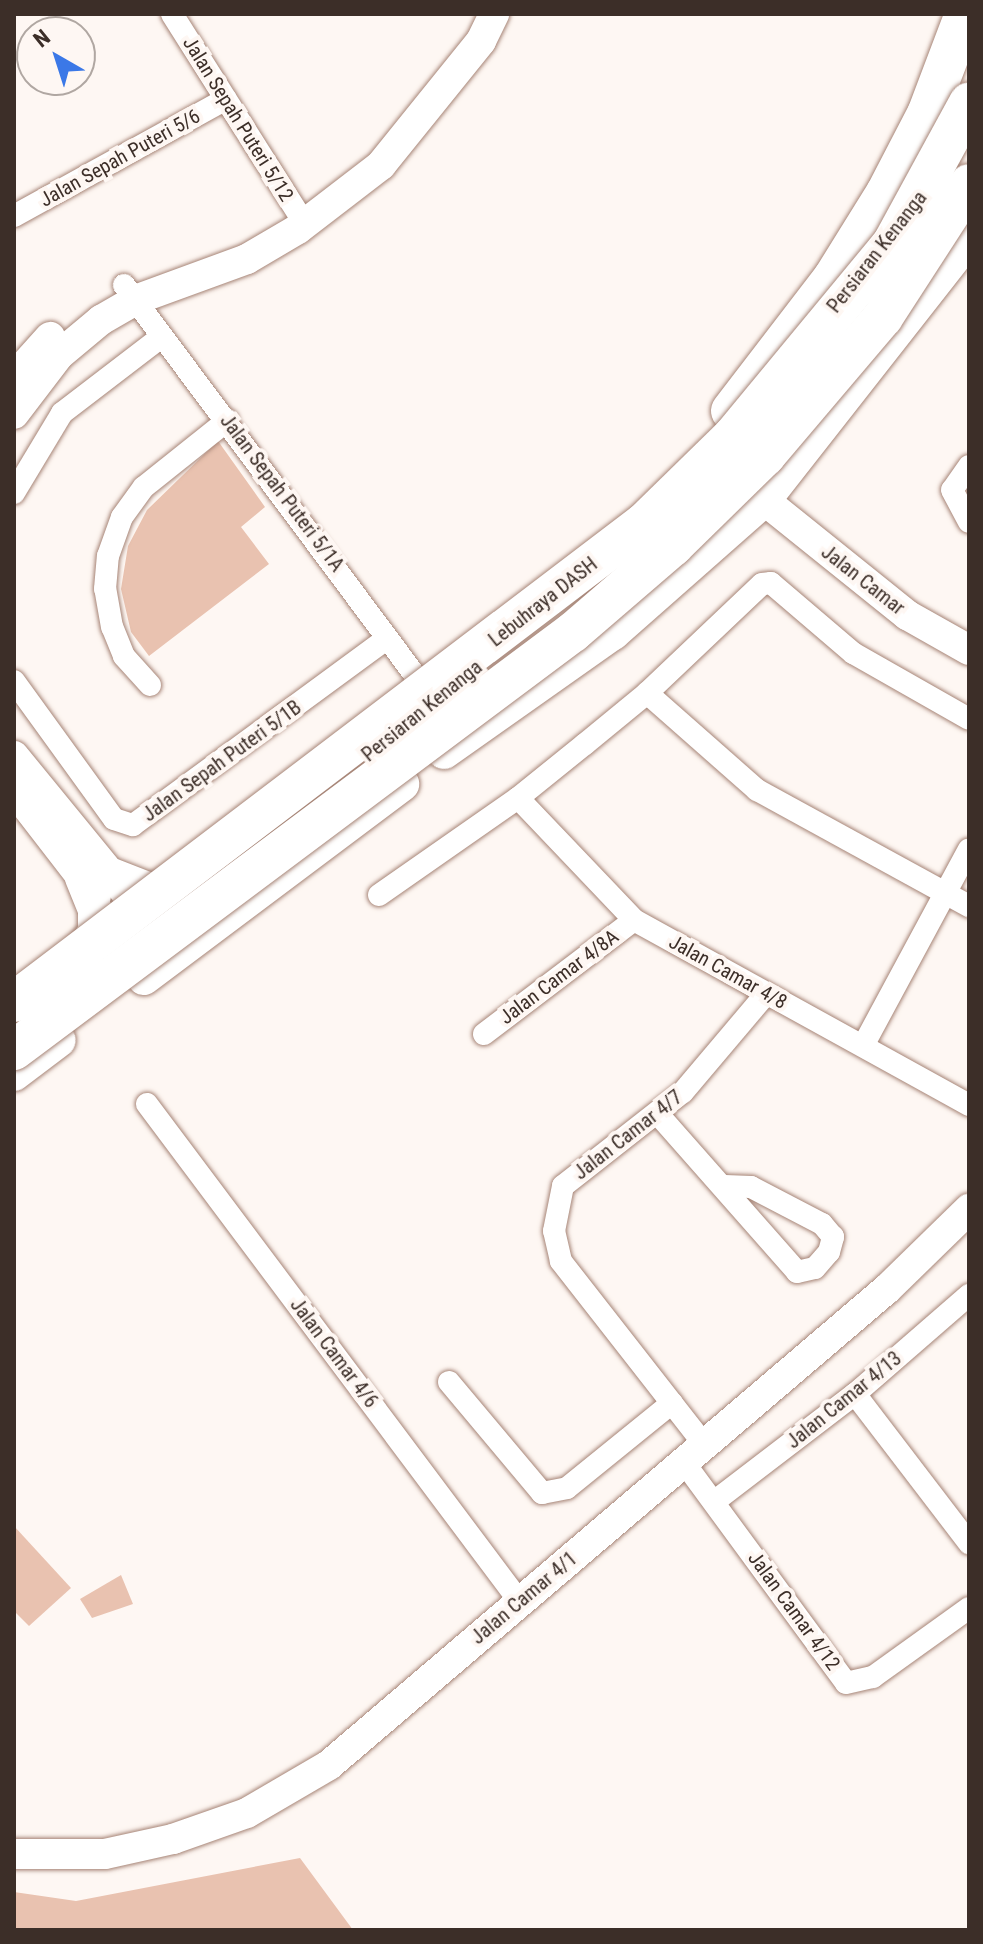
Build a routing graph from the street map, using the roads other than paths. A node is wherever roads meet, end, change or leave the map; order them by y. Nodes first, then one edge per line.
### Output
1 (172, 14) edge
2 (472, 14) edge
3 (494, 14) edge
4 (963, 23) edge
5 (226, 99) junction
6 (969, 103) edge
7 (969, 129) edge
8 (969, 184) edge
9 (14, 216) edge
10 (300, 216) junction
11 (969, 239) edge
12 (130, 293) junction
13 (161, 337) junction
14 (14, 377) edge
15 (14, 414) edge
16 (228, 420) junction
17 (701, 449) junction
18 (969, 466) edge
19 (14, 493) edge
20 (764, 500) junction
21 (969, 522) edge
22 (386, 639) junction
23 (969, 650) edge
24 (14, 681) edge
25 (150, 685) dead end
26 (647, 693) junction
27 (436, 703) junction
28 (969, 719) edge
29 (442, 753) junction
30 (14, 756) edge
31 (14, 790) edge
32 (518, 798) junction
33 (263, 838) junction
34 (969, 849) edge
35 (97, 876) junction
36 (946, 892) junction
37 (379, 895) dead end
38 (969, 906) edge
39 (634, 920) junction
40 (143, 933) junction
41 (765, 995) junction
42 (14, 1002) edge
43 (14, 1019) edge
44 (484, 1034) dead end
45 (864, 1044) junction
46 (14, 1050) edge
47 (14, 1059) edge
48 (14, 1074) edge
49 (147, 1104) dead end
50 (969, 1105) edge
51 (657, 1113) junction
52 (725, 1186) junction
53 (969, 1209) edge
54 (969, 1295) edge
55 (449, 1382) dead end
56 (855, 1394) junction
57 (672, 1403) junction
58 (693, 1452) junction
59 (715, 1501) junction
60 (969, 1543) edge
61 (520, 1602) junction
62 (969, 1608) edge
63 (14, 1854) edge

1 - 5 street, Jalan Sepah Puteri 5/12
2 - 10 street
3 - 10 street
4 - 17 highway
5 - 9 street, Jalan Sepah Puteri 5/6
5 - 10 street, Jalan Sepah Puteri 5/12
6 - 42 highway, Lebuhraya DASH, bridge
7 - 17 main road, Persiaran Kenanga
8 - 46 highway, Lebuhraya DASH, bridge
10 - 12 street
11 - 20 main road
12 - 13 street, Jalan Sepah Puteri 5/1A
12 - 14 street
12 - 15 street
13 - 16 street, Jalan Sepah Puteri 5/1A
13 - 19 street
16 - 22 street, Jalan Sepah Puteri 5/1A
16 - 25 street
17 - 27 main road, Persiaran Kenanga
18 - 21 street
20 - 23 street, Jalan Camar
20 - 29 main road
22 - 24 street, Jalan Sepah Puteri 5/1B
22 - 27 street, Jalan Sepah Puteri 5/1A
26 - 28 street
26 - 32 street
26 - 36 street
27 - 33 main road, Persiaran Kenanga
29 - 40 main road
29 - 48 main road
30 - 35 street
31 - 35 street
32 - 37 street
32 - 39 street, Jalan Camar 4/8
33 - 35 main road
33 - 40 main road, Persiaran Kenanga
34 - 36 street
35 - 40 street
35 - 43 main road
36 - 38 street
36 - 45 street
39 - 41 street, Jalan Camar 4/8
39 - 44 street, Jalan Camar 4/8A
40 - 43 main road, Persiaran Kenanga
40 - 47 main road
41 - 45 street, Jalan Camar 4/8
41 - 51 street, Jalan Camar 4/7
45 - 50 street, Jalan Camar 4/8
49 - 61 street, Jalan Camar 4/6
51 - 52 street
51 - 57 street, Jalan Camar 4/7
52 - 52 street
53 - 58 street, Jalan Camar 4/1
54 - 56 street, Jalan Camar 4/13
55 - 57 street
56 - 59 street, Jalan Camar 4/13
56 - 60 street
57 - 58 street, Jalan Camar 4/7
58 - 59 street, Jalan Camar 4/12
58 - 61 street, Jalan Camar 4/1
59 - 62 street, Jalan Camar 4/12
61 - 63 street, Jalan Camar 4/1

